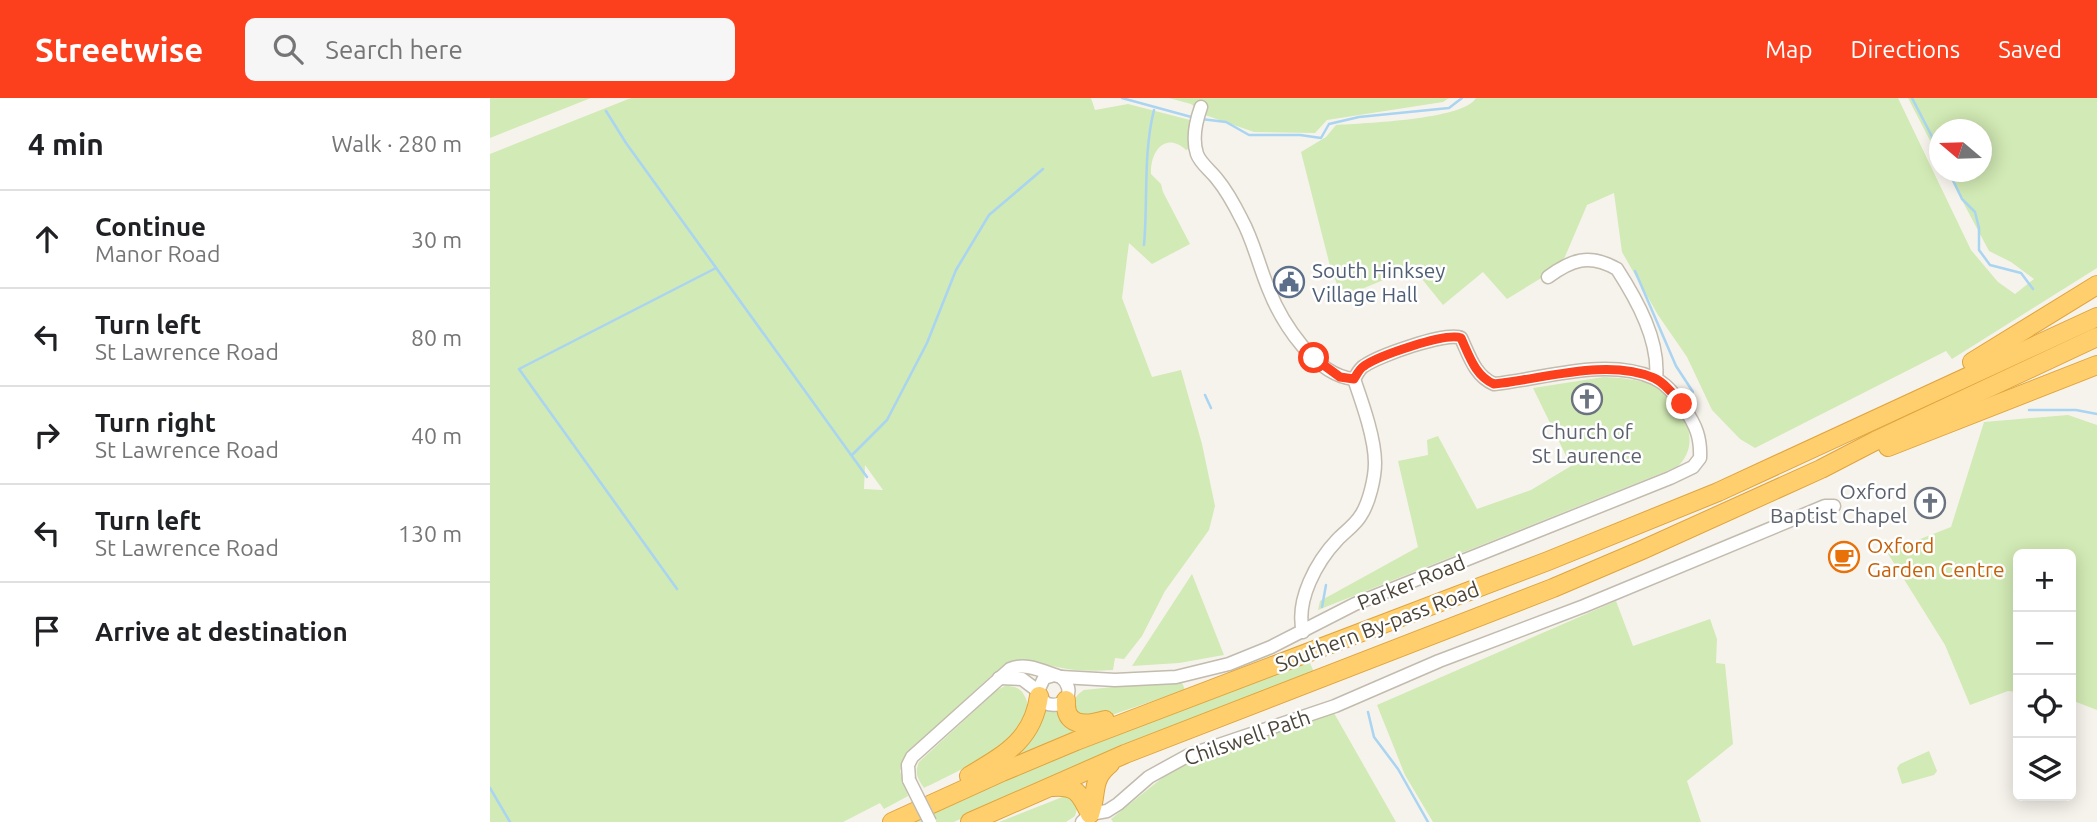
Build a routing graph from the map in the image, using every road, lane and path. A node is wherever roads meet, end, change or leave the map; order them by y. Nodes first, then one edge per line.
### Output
1 (1199, 115) dead end
2 (1553, 274) dead end
3 (2097, 285) edge
4 (2097, 317) edge
5 (2097, 337) edge
6 (2097, 365) edge
7 (1354, 379) junction
8 (1656, 379) junction
9 (1860, 427) junction
10 (1821, 469) junction
11 (1834, 506) dead end
12 (1303, 632) junction
13 (1058, 676) junction
14 (999, 678) junction
15 (1115, 680) junction
16 (1039, 694) junction
17 (1068, 697) junction
18 (1168, 706) junction
19 (1125, 754) junction
20 (1045, 788) junction
21 (1086, 818) edge
22 (898, 819) edge
23 (930, 822) edge
24 (970, 822) edge

1 - 7 street
2 - 8 street
3 - 9 highway
4 - 9 highway
5 - 10 highway
6 - 10 highway
7 - 8 street
7 - 12 street
8 - 12 street, Parker Road
9 - 18 highway, Southern By-pass Road
10 - 19 highway, Southern By-pass Road
11 - 21 street, Chilswell Path
12 - 15 street, Parker Road
13 - 14 street, Parker Road
13 - 15 street, Parker Road
13 - 16 street
13 - 17 street
14 - 16 street
14 - 23 street, bridge
15 - 17 street, Parker Road
16 - 17 street
16 - 22 highway
17 - 18 highway
18 - 22 highway, Southern By-pass Road
19 - 20 highway, Southern By-pass Road
19 - 21 highway
20 - 21 highway
20 - 24 highway, Southern By-pass Road

